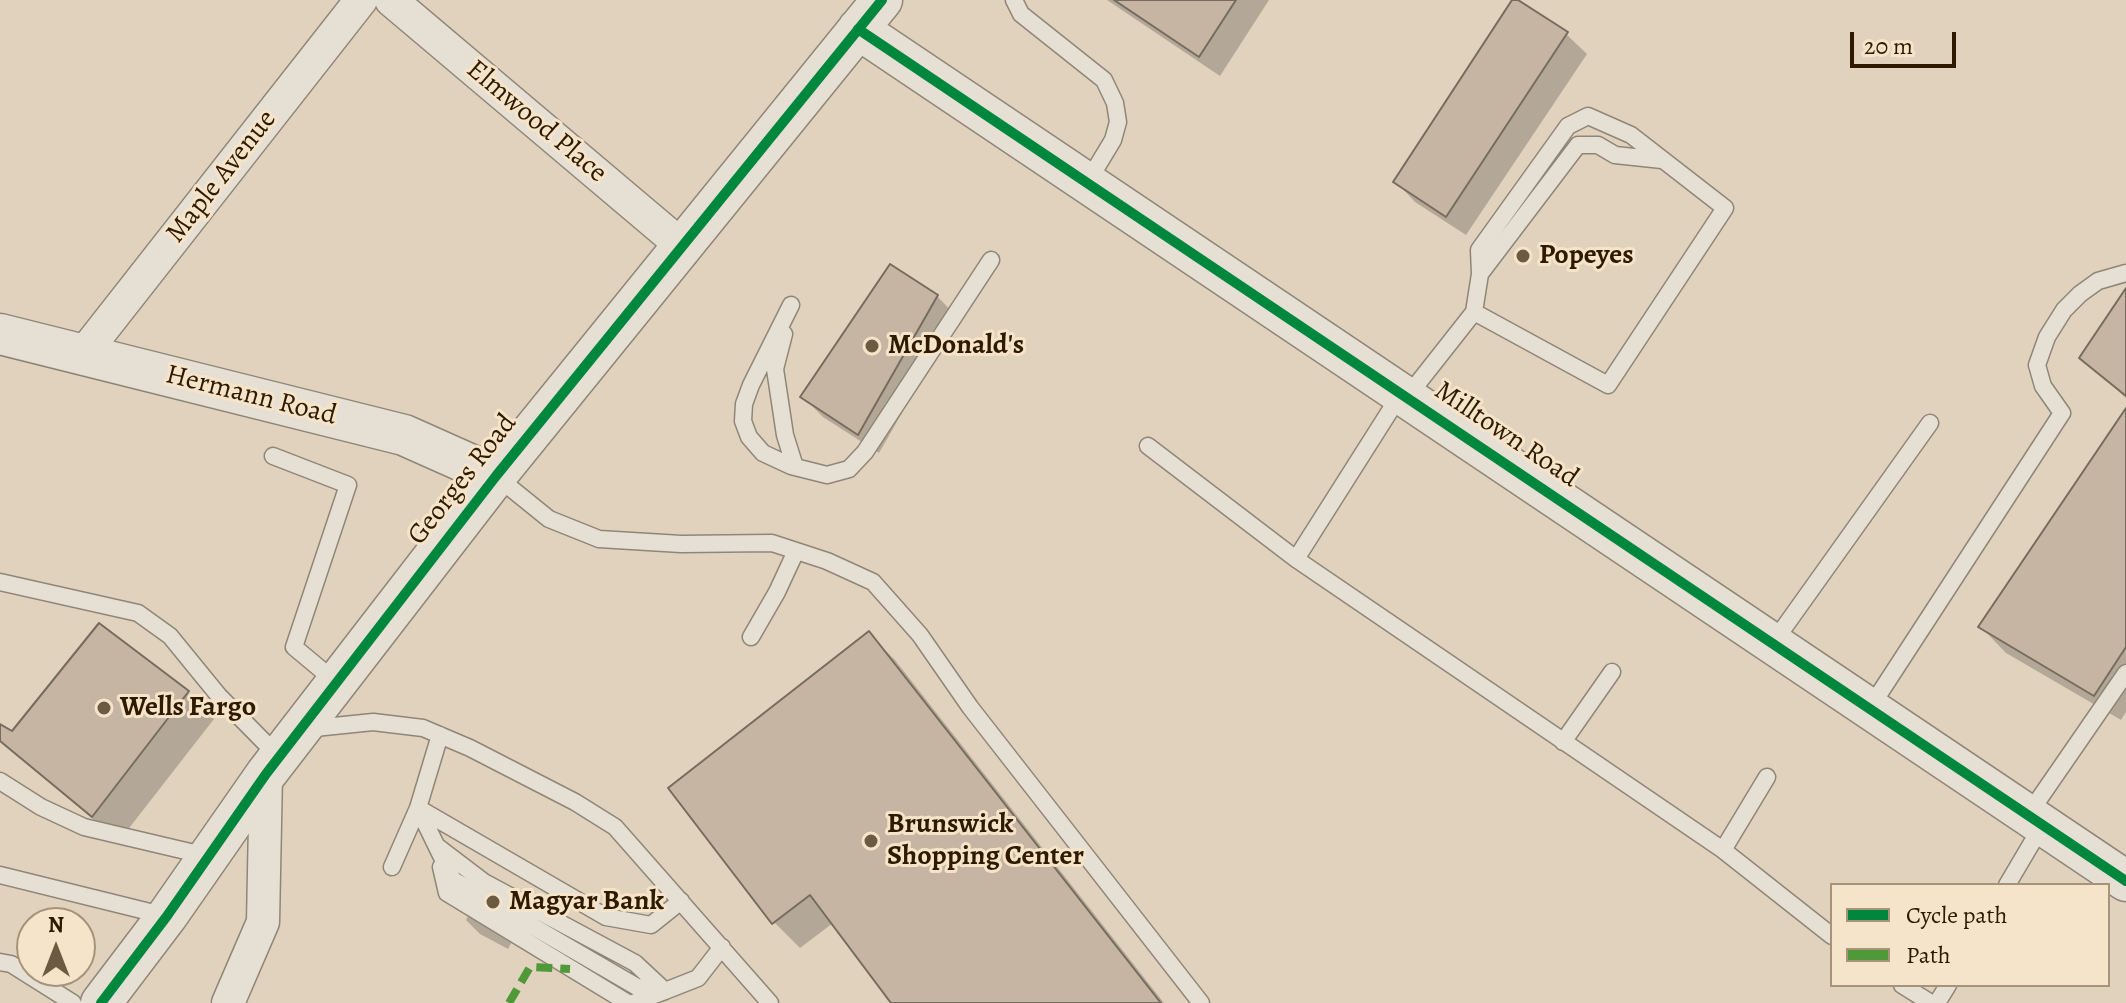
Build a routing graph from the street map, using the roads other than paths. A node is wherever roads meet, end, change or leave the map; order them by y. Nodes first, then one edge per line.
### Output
1 (361, 0) edge
2 (391, 0) edge
3 (1014, 0) edge
4 (870, 15) edge
5 (1664, 161) junction
6 (1087, 183) junction
7 (681, 245) junction
8 (991, 260) dead end
9 (2126, 273) edge
10 (1480, 274) junction
11 (1474, 312) junction
12 (0, 334) edge
13 (84, 353) junction
14 (1404, 395) junction
15 (1930, 423) dead end
16 (1148, 446) dead end
17 (273, 456) dead end
18 (795, 467) junction
19 (496, 476) junction
20 (796, 551) junction
21 (1296, 559) junction
22 (0, 582) edge
23 (751, 637) dead end
24 (1773, 643) junction
25 (1612, 672) dead end
26 (2126, 673) edge
27 (336, 682) junction
28 (1870, 708) junction
29 (440, 735) junction
30 (1563, 742) junction
31 (282, 754) junction
32 (1767, 777) dead end
33 (0, 781) edge
34 (418, 808) junction
35 (2035, 820) junction
36 (437, 846) junction
37 (1723, 850) junction
38 (208, 857) junction
39 (392, 867) dead end
40 (0, 875) edge
41 (2126, 881) edge
42 (2008, 883) edge
43 (681, 901) junction
44 (167, 916) junction
45 (1830, 934) edge
46 (722, 947) junction
47 (0, 962) edge
48 (1905, 987) edge
49 (665, 991) junction
50 (73, 1003) edge
51 (101, 1003) edge
52 (228, 1003) edge
53 (630, 1003) edge
54 (770, 1003) edge
55 (1201, 1003) edge
56 (1931, 1003) edge

1 - 13 street, Maple Avenue
2 - 7 street, Elmwood Place
3 - 6 lane
4 - 6 street, Milltown Road
4 - 7 street, Georges Road
5 - 10 lane
5 - 10 lane
5 - 11 lane
6 - 14 street, Milltown Road
7 - 19 street, Georges Road
8 - 18 lane
9 - 28 lane
10 - 11 lane
11 - 14 lane
12 - 13 street, Hermann Road
13 - 19 street, Hermann Road
14 - 21 lane
14 - 24 street, Milltown Road
15 - 24 lane
16 - 21 lane
17 - 27 lane
18 - 18 lane
19 - 20 lane
19 - 27 street, Georges Road
20 - 23 lane
20 - 55 lane
21 - 30 lane
22 - 31 lane
24 - 28 street, Milltown Road
25 - 30 lane
26 - 35 lane
27 - 31 street, Georges Road
28 - 35 street, Milltown Road
29 - 31 lane
29 - 34 lane
29 - 43 lane
30 - 37 lane
31 - 38 street, Georges Road
31 - 52 street
32 - 37 lane
33 - 38 lane
34 - 36 lane
34 - 39 lane
34 - 43 lane
35 - 41 street, Milltown Road
35 - 42 lane
36 - 49 lane
36 - 53 lane
37 - 45 lane
38 - 44 street, Georges Road
40 - 44 lane
43 - 46 lane
44 - 51 street, Georges Road
46 - 49 lane
46 - 54 lane
47 - 50 lane
48 - 56 lane
49 - 53 lane

